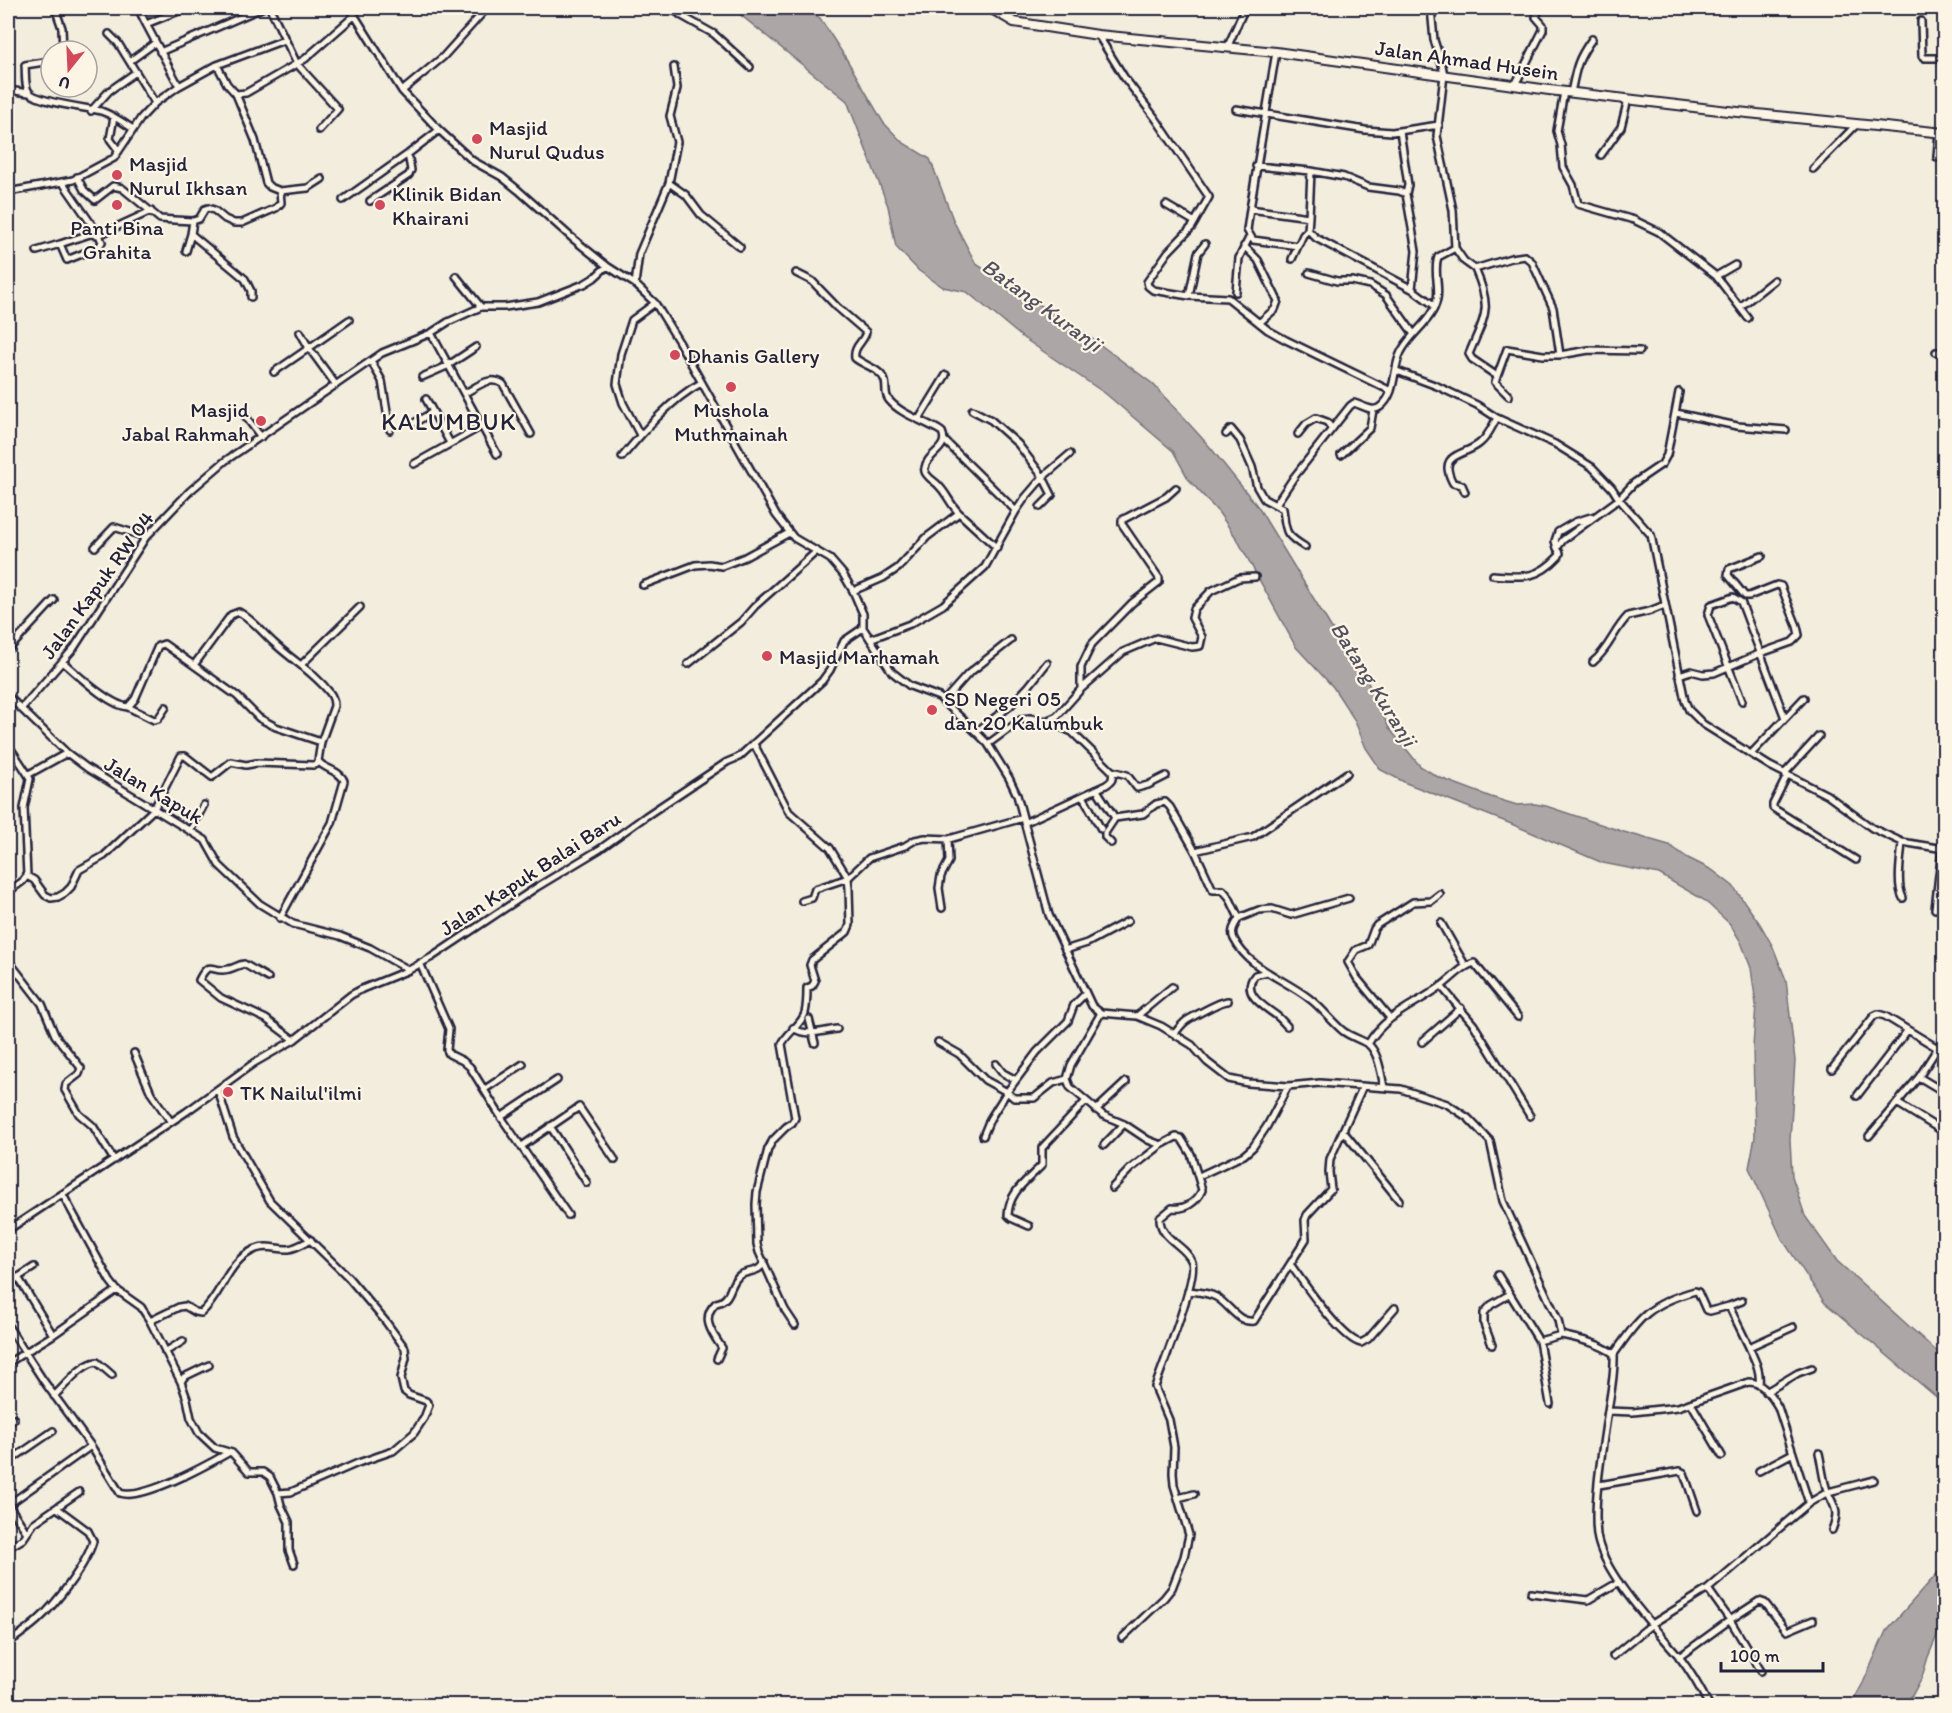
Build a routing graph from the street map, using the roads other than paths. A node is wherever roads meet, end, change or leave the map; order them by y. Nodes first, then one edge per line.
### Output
1 (55, 8) edge
2 (143, 8) edge
3 (186, 8) edge
4 (262, 8) edge
5 (270, 8) edge
6 (350, 8) edge
7 (487, 8) edge
8 (672, 8) edge
9 (990, 8) edge
10 (1243, 8) edge
11 (1431, 8) edge
12 (1540, 8) edge
13 (354, 16) junction
14 (1921, 21) dead end
15 (146, 24) junction
16 (109, 34) dead end
17 (1098, 35) junction
18 (62, 39) edge
19 (1592, 39) dead end
20 (284, 40) junction
21 (155, 44) junction
22 (1227, 48) junction
23 (160, 51) junction
24 (1276, 52) junction
25 (1944, 58) edge
26 (130, 61) junction
27 (39, 63) edge
28 (297, 64) junction
29 (217, 65) junction
30 (674, 67) dead end
31 (750, 67) dead end
32 (136, 72) junction
33 (1444, 75) junction
34 (1515, 85) junction
35 (179, 86) junction
36 (8, 90) edge
37 (402, 91) junction
38 (1567, 92) junction
39 (29, 93) junction
40 (236, 94) junction
41 (1628, 99) junction
42 (155, 103) junction
43 (1236, 109) dead end
44 (91, 111) junction
45 (1265, 113) junction
46 (114, 117) junction
47 (1857, 124) junction
48 (1439, 125) junction
49 (133, 129) junction
50 (318, 130) dead end
51 (439, 130) junction
52 (1400, 131) junction
53 (1942, 133) edge
54 (119, 151) junction
55 (408, 154) junction
56 (1601, 155) dead end
57 (1944, 159) edge
58 (1256, 166) junction
59 (1813, 169) dead end
60 (1311, 171) junction
61 (77, 177) junction
62 (322, 179) dead end
63 (63, 183) junction
64 (669, 183) junction
65 (84, 190) junction
66 (280, 191) junction
67 (8, 192) edge
68 (1406, 194) junction
69 (74, 198) junction
70 (343, 200) dead end
71 (370, 201) dead end
72 (1166, 205) dead end
73 (1250, 209) junction
74 (151, 211) junction
75 (1309, 218) junction
76 (193, 221) junction
77 (1195, 222) junction
78 (1308, 230) junction
79 (191, 234) junction
80 (99, 235) junction
81 (1250, 236) junction
82 (60, 244) junction
83 (1205, 244) dead end
84 (1244, 246) junction
85 (1298, 246) junction
86 (740, 247) dead end
87 (1455, 248) junction
88 (37, 251) dead end
89 (186, 251) dead end
90 (1292, 259) dead end
91 (1735, 265) dead end
92 (607, 266) junction
93 (1475, 269) junction
94 (796, 273) dead end
95 (1309, 273) dead end
96 (456, 276) dead end
97 (1716, 276) junction
98 (1774, 280) dead end
99 (635, 284) junction
100 (1412, 290) junction
101 (1236, 292) dead end
102 (1189, 296) junction
103 (251, 297) dead end
104 (655, 303) junction
105 (1435, 306) junction
106 (481, 307) junction
107 (1740, 307) junction
108 (1748, 318) dead end
109 (349, 320) dead end
110 (1259, 323) junction
111 (300, 332) dead end
112 (430, 333) junction
113 (1413, 333) junction
114 (476, 347) dead end
115 (309, 348) junction
116 (1640, 351) dead end
117 (1936, 352) dead end
118 (1944, 352) edge
119 (1560, 355) junction
120 (370, 361) junction
121 (447, 366) junction
122 (1397, 371) junction
123 (274, 372) dead end
124 (946, 375) dead end
125 (1497, 376) junction
126 (422, 377) dead end
127 (701, 384) junction
128 (336, 385) junction
129 (1391, 391) junction
130 (465, 393) junction
131 (1679, 393) dead end
132 (1509, 396) dead end
133 (426, 399) dead end
134 (972, 410) dead end
135 (1373, 410) junction
136 (433, 412) junction
137 (243, 413) dead end
138 (1676, 413) junction
139 (1497, 418) junction
140 (919, 419) junction
141 (414, 423) dead end
142 (482, 426) junction
143 (1332, 429) junction
144 (390, 430) dead end
145 (1786, 430) dead end
146 (531, 434) dead end
147 (1226, 434) dead end
148 (1298, 434) dead end
149 (640, 435) junction
150 (261, 436) junction
151 (944, 440) junction
152 (450, 443) junction
153 (497, 454) dead end
154 (1070, 454) dead end
155 (1341, 455) dead end
156 (622, 457) dead end
157 (414, 464) dead end
158 (1043, 477) junction
159 (1176, 488) dead end
160 (1465, 492) dead end
161 (1619, 499) junction
162 (1276, 504) junction
163 (1040, 507) dead end
164 (1016, 511) junction
165 (958, 513) junction
166 (1593, 517) junction
167 (789, 533) junction
168 (146, 537) junction
169 (95, 547) dead end
170 (1305, 547) dead end
171 (997, 548) junction
172 (1557, 548) junction
173 (817, 551) junction
174 (1762, 556) dead end
175 (1493, 575) dead end
176 (1255, 577) dead end
177 (643, 585) dead end
178 (853, 591) junction
179 (54, 600) dead end
180 (1665, 605) junction
181 (360, 607) dead end
182 (863, 627) junction
183 (870, 639) junction
184 (1011, 640) dead end
185 (8, 650) edge
186 (1761, 652) junction
187 (63, 662) junction
188 (1593, 662) dead end
189 (1047, 663) dead end
190 (688, 664) dead end
191 (194, 665) junction
192 (301, 665) junction
193 (1728, 667) junction
194 (1679, 675) junction
195 (1081, 689) junction
196 (8, 696) edge
197 (1804, 698) dead end
198 (1742, 700) dead end
199 (943, 702) junction
200 (128, 707) junction
201 (166, 707) dead end
202 (21, 709) junction
203 (1785, 718) junction
204 (1046, 721) junction
205 (976, 732) junction
206 (1819, 736) dead end
207 (321, 742) junction
208 (754, 744) junction
209 (988, 744) junction
210 (8, 745) edge
211 (68, 753) junction
212 (1751, 754) junction
213 (318, 760) junction
214 (1112, 771) junction
215 (1347, 773) dead end
216 (1785, 773) junction
217 (29, 774) junction
218 (1166, 776) dead end
219 (1097, 790) junction
220 (1083, 796) junction
221 (204, 805) dead end
222 (154, 809) junction
223 (1115, 818) junction
224 (1024, 820) junction
225 (1101, 829) dead end
226 (190, 831) junction
227 (948, 839) junction
228 (1902, 842) junction
229 (1111, 843) dead end
230 (1195, 851) junction
231 (1943, 852) edge
232 (1856, 860) dead end
233 (27, 876) junction
234 (848, 878) junction
235 (8, 892) edge
236 (1440, 894) dead end
237 (1349, 898) dead end
238 (1902, 898) dead end
239 (802, 901) dead end
240 (942, 908) dead end
241 (1935, 909) dead end
242 (280, 918) junction
243 (1239, 918) junction
244 (1128, 921) dead end
245 (1441, 923) dead end
246 (1065, 950) junction
247 (8, 960) edge
248 (420, 963) junction
249 (1465, 965) junction
250 (409, 970) junction
251 (1267, 972) junction
252 (268, 978) dead end
253 (1441, 986) junction
254 (1173, 987) dead end
255 (1085, 994) junction
256 (1228, 1001) dead end
257 (1461, 1008) junction
258 (1101, 1013) junction
259 (1137, 1016) junction
260 (1518, 1017) dead end
261 (1390, 1018) junction
262 (809, 1019) dead end
263 (1287, 1026) dead end
264 (793, 1028) junction
265 (837, 1029) dead end
266 (1907, 1031) junction
267 (812, 1033) junction
268 (1175, 1033) junction
269 (1944, 1038) edge
270 (294, 1040) junction
271 (938, 1042) dead end
272 (1422, 1042) dead end
273 (816, 1043) dead end
274 (1368, 1044) junction
275 (1937, 1048) junction
276 (1944, 1052) edge
277 (134, 1053) dead end
278 (523, 1064) dead end
279 (996, 1064) dead end
280 (1832, 1069) dead end
281 (1919, 1077) junction
282 (1067, 1079) junction
283 (557, 1080) dead end
284 (1016, 1080) junction
285 (1126, 1082) dead end
286 (1288, 1086) junction
287 (1363, 1086) junction
288 (1384, 1087) junction
289 (485, 1089) junction
290 (218, 1090) junction
291 (1007, 1092) junction
292 (1944, 1092) edge
293 (1857, 1096) dead end
294 (1086, 1101) junction
295 (1897, 1103) junction
296 (1096, 1110) junction
297 (1530, 1116) dead end
298 (501, 1117) junction
299 (171, 1122) junction
300 (1124, 1125) junction
301 (550, 1126) junction
302 (1343, 1131) junction
303 (1944, 1132) edge
304 (982, 1136) dead end
305 (1869, 1136) dead end
306 (1104, 1145) dead end
307 (1161, 1145) junction
308 (522, 1146) junction
309 (114, 1160) junction
310 (615, 1160) dead end
311 (1198, 1176) junction
312 (588, 1183) dead end
313 (1112, 1188) dead end
314 (63, 1195) junction
315 (1399, 1200) dead end
316 (568, 1215) dead end
317 (1029, 1226) dead end
318 (8, 1230) edge
319 (311, 1240) junction
320 (764, 1261) junction
321 (1290, 1264) junction
322 (34, 1267) dead end
323 (1498, 1275) dead end
324 (18, 1277) junction
325 (8, 1284) edge
326 (117, 1290) junction
327 (1188, 1292) junction
328 (1510, 1294) junction
329 (1742, 1301) dead end
330 (1729, 1306) junction
331 (1395, 1308) dead end
332 (150, 1322) junction
333 (795, 1325) dead end
334 (8, 1326) edge
335 (1793, 1327) dead end
336 (53, 1335) junction
337 (1561, 1335) junction
338 (183, 1341) dead end
339 (1539, 1341) junction
340 (1492, 1346) dead end
341 (1749, 1347) junction
342 (165, 1352) junction
343 (25, 1353) junction
344 (1614, 1354) junction
345 (717, 1359) dead end
346 (8, 1363) edge
347 (209, 1365) dead end
348 (1812, 1368) dead end
349 (112, 1375) dead end
350 (181, 1382) junction
351 (1759, 1384) junction
352 (1766, 1392) junction
353 (54, 1395) junction
354 (1691, 1403) junction
355 (1550, 1404) dead end
356 (1608, 1412) junction
357 (14, 1419) dead end
358 (8, 1424) edge
359 (53, 1431) dead end
360 (91, 1446) junction
361 (229, 1452) junction
362 (1793, 1453) junction
363 (1819, 1453) dead end
364 (1722, 1456) dead end
365 (8, 1462) edge
366 (1759, 1471) dead end
367 (1874, 1480) dead end
368 (1599, 1485) junction
369 (80, 1492) dead end
370 (1828, 1492) junction
371 (278, 1493) junction
372 (1194, 1494) dead end
373 (1178, 1498) junction
374 (1809, 1503) junction
375 (8, 1505) edge
376 (57, 1508) junction
377 (1697, 1511) dead end
378 (1832, 1530) dead end
379 (27, 1533) junction
380 (8, 1548) edge
381 (294, 1564) dead end
382 (1619, 1581) junction
383 (1708, 1589) junction
384 (1531, 1593) dead end
385 (1730, 1620) junction
386 (1813, 1620) dead end
387 (1652, 1624) junction
388 (1122, 1638) dead end
389 (8, 1643) edge
390 (1613, 1656) dead end
391 (1679, 1656) junction
392 (1761, 1671) dead end
393 (1709, 1706) edge

1 - 18 street
2 - 15 street
3 - 15 street
4 - 23 street
5 - 20 street
6 - 13 street
7 - 37 street
8 - 31 street
9 - 17 main road, Jalan Ahmad Husein
10 - 22 street
11 - 33 street
12 - 34 street
13 - 28 street
13 - 37 street
14 - 25 street
15 - 21 street
16 - 26 street
17 - 22 main road, Jalan Ahmad Husein
17 - 77 street
19 - 38 street
20 - 28 street
20 - 29 street
21 - 23 street
21 - 26 street
22 - 24 main road, Jalan Ahmad Husein
23 - 35 street
24 - 33 main road, Jalan Ahmad Husein
24 - 45 street
26 - 32 street
27 - 39 street
28 - 40 street
28 - 50 street
29 - 35 street
29 - 40 street
30 - 64 street
32 - 42 street
32 - 44 street
33 - 34 main road, Jalan Ahmad Husein
33 - 48 street
34 - 38 main road, Jalan Ahmad Husein
35 - 42 street
36 - 39 street
37 - 51 street
38 - 41 main road, Jalan Ahmad Husein
38 - 97 street
39 - 44 street
40 - 66 street
41 - 47 main road, Jalan Ahmad Husein
41 - 56 street
42 - 49 street
43 - 45 street
44 - 46 street
45 - 52 street
45 - 58 street
46 - 49 street
46 - 54 street
47 - 53 main road, Jalan Ahmad Husein
47 - 59 street
48 - 52 street
48 - 87 street
49 - 54 street
51 - 55 street
51 - 92 street
52 - 68 street
53 - 57 street
54 - 61 street
55 - 70 street
55 - 71 street
58 - 60 street
58 - 73 street
60 - 68 street
60 - 75 street
61 - 63 street
61 - 65 street
62 - 66 street
63 - 67 street
63 - 69 street
64 - 86 street
64 - 99 street
65 - 69 street
65 - 74 street
66 - 76 street
68 - 100 street
69 - 80 street
72 - 77 street
73 - 75 street
73 - 81 street
74 - 76 street
74 - 80 street
75 - 78 street
76 - 79 street
77 - 102 street
78 - 85 street
78 - 100 street
79 - 89 street
79 - 103 street
80 - 82 street
80 - 82 street
81 - 84 street
81 - 85 street
82 - 88 street
83 - 102 street
84 - 101 street
84 - 110 street
85 - 90 street
87 - 93 street
87 - 105 street
91 - 97 street
92 - 99 street
92 - 106 street, Jalan Kapuk RW 04
93 - 119 street
93 - 125 street
94 - 140 street
95 - 113 street
96 - 106 street
97 - 107 street
98 - 107 street
99 - 104 street
100 - 105 street
102 - 110 street
104 - 127 street
104 - 149 street
105 - 113 street
106 - 112 street, Jalan Kapuk RW 04
107 - 108 street
109 - 115 street
110 - 129 street
111 - 115 street
112 - 120 street, Jalan Kapuk RW 04
112 - 121 street
113 - 122 street
114 - 121 street
115 - 123 street
115 - 128 street
116 - 119 street
117 - 118 street
119 - 125 street
120 - 128 street, Jalan Kapuk RW 04
120 - 144 street
121 - 126 street
121 - 130 street
122 - 129 street
122 - 139 street
124 - 140 street
125 - 132 street
127 - 149 street
127 - 167 street
128 - 150 street, Jalan Kapuk RW 04
129 - 135 street
130 - 142 street
130 - 146 street
131 - 138 street
133 - 136 street
134 - 158 street
135 - 143 street
135 - 155 street
136 - 141 street
136 - 152 street
137 - 150 street
138 - 145 street
138 - 161 street
139 - 160 street
139 - 161 street
140 - 151 street
142 - 152 street
142 - 153 street
143 - 148 street
143 - 162 street
147 - 162 street
149 - 156 street
150 - 168 street, Jalan Kapuk RW 04
151 - 164 street
151 - 165 street
152 - 157 street
154 - 158 street
158 - 163 street
158 - 164 street
159 - 195 street
161 - 166 street
161 - 180 street
162 - 170 street
164 - 171 street
165 - 171 street
165 - 178 street
166 - 172 street
166 - 172 street
167 - 173 street
167 - 177 street
168 - 169 street
168 - 187 street, Jalan Kapuk RW 04
171 - 183 street
172 - 175 street
173 - 178 street
173 - 190 street
174 - 186 street
176 - 195 street
178 - 182 street
179 - 185 street
180 - 188 street
180 - 194 street
181 - 192 street
182 - 183 street
182 - 208 street, Jalan Kapuk Balai Baru
183 - 199 street
184 - 199 street
186 - 193 street
186 - 193 street
186 - 203 street
187 - 200 street
187 - 202 street, Jalan Kapuk RW 04
189 - 205 street
191 - 192 street
191 - 200 street
191 - 207 street
192 - 207 street
193 - 194 street
193 - 198 street
194 - 212 street
195 - 204 street
196 - 202 street, Jalan Kapuk
197 - 203 street
199 - 205 street
200 - 201 street
202 - 211 street, Jalan Kapuk
203 - 212 street
204 - 209 street
204 - 214 street
205 - 209 street
206 - 216 street
207 - 213 street
208 - 234 street
208 - 248 street, Jalan Kapuk Balai Baru
209 - 224 street
210 - 217 street
211 - 217 street
211 - 222 street, Jalan Kapuk
212 - 216 street
213 - 222 street
213 - 242 street
214 - 218 street
214 - 219 street
215 - 230 street
216 - 228 street
216 - 232 street
217 - 233 street
219 - 220 street
219 - 223 street
220 - 224 street
220 - 225 street
221 - 226 street
222 - 226 street, Jalan Kapuk
222 - 233 street
223 - 229 street
223 - 230 street
224 - 227 street
224 - 246 street
226 - 242 street, Jalan Kapuk
227 - 234 street
227 - 240 street
228 - 231 street
228 - 238 street
230 - 243 street
231 - 241 street
233 - 235 street
234 - 239 street
234 - 264 street
236 - 261 street
237 - 243 street
242 - 250 street, Jalan Kapuk
243 - 251 street
244 - 246 street
245 - 249 street
246 - 255 street
247 - 309 street
248 - 250 street, Jalan Kapuk Balai Baru
248 - 289 street
249 - 253 street
249 - 260 street
250 - 270 street, Jalan Kapuk Balai Baru
251 - 263 street
251 - 274 street
252 - 270 street
253 - 257 street
253 - 261 street
254 - 259 street
255 - 258 street
255 - 284 street
256 - 268 street
257 - 272 street
257 - 297 street
258 - 259 street
258 - 282 street
259 - 268 street
261 - 274 street
262 - 267 street
264 - 267 street
264 - 320 street
265 - 267 street
266 - 275 street
266 - 280 street
266 - 293 street
267 - 273 street
268 - 286 street
269 - 275 street
270 - 290 street, Jalan Kapuk Balai Baru
271 - 291 street
274 - 288 street
275 - 276 street
275 - 281 street
277 - 299 street
278 - 289 street
279 - 284 street
281 - 292 street
281 - 295 street
282 - 291 street
282 - 294 street
283 - 298 street
284 - 291 street
285 - 296 street
286 - 287 street
286 - 311 street
287 - 288 street
287 - 302 street
288 - 337 street
289 - 298 street
290 - 299 street, Jalan Kapuk Balai Baru
290 - 319 street
291 - 304 street
294 - 296 street
294 - 317 street
295 - 303 street
295 - 305 street
296 - 300 street
298 - 308 street
299 - 309 street, Jalan Kapuk Balai Baru
300 - 306 street
300 - 307 street
301 - 308 street
301 - 310 street
301 - 312 street
302 - 315 street
302 - 321 street
307 - 311 street
307 - 313 street
308 - 316 street
309 - 314 street, Jalan Kapuk Balai Baru
311 - 327 street
314 - 318 street, Jalan Kapuk Balai Baru
314 - 326 street
319 - 332 street
319 - 371 street
320 - 333 street
320 - 345 street
321 - 327 street
321 - 331 street
322 - 324 street
323 - 328 street
324 - 325 street
324 - 336 street
326 - 332 street
326 - 336 street
327 - 373 street
328 - 339 street
328 - 340 street
329 - 330 street
330 - 341 street
330 - 344 street
332 - 342 street
334 - 343 street
335 - 341 street
336 - 343 street
337 - 339 street
337 - 344 street
338 - 342 street
339 - 355 street
341 - 351 street
342 - 350 street
343 - 346 street
343 - 353 street
344 - 356 street
347 - 350 street
348 - 352 street
349 - 353 street
350 - 361 street
351 - 352 street
351 - 354 street
352 - 362 street
353 - 360 street
354 - 356 street
354 - 364 street
356 - 368 street
357 - 358 street
359 - 365 street
360 - 361 street
360 - 375 street
361 - 371 street
362 - 366 street
362 - 374 street
363 - 370 street
367 - 370 street
368 - 377 street
368 - 382 street
369 - 376 street
370 - 374 street
370 - 378 street
371 - 381 street
372 - 373 street
373 - 388 street
374 - 383 street
375 - 379 street
376 - 379 street
376 - 389 street
379 - 380 street
382 - 384 street
382 - 387 street
383 - 385 street
383 - 387 street
385 - 386 street
385 - 391 street
385 - 392 street
387 - 390 street
387 - 391 street
391 - 393 street

